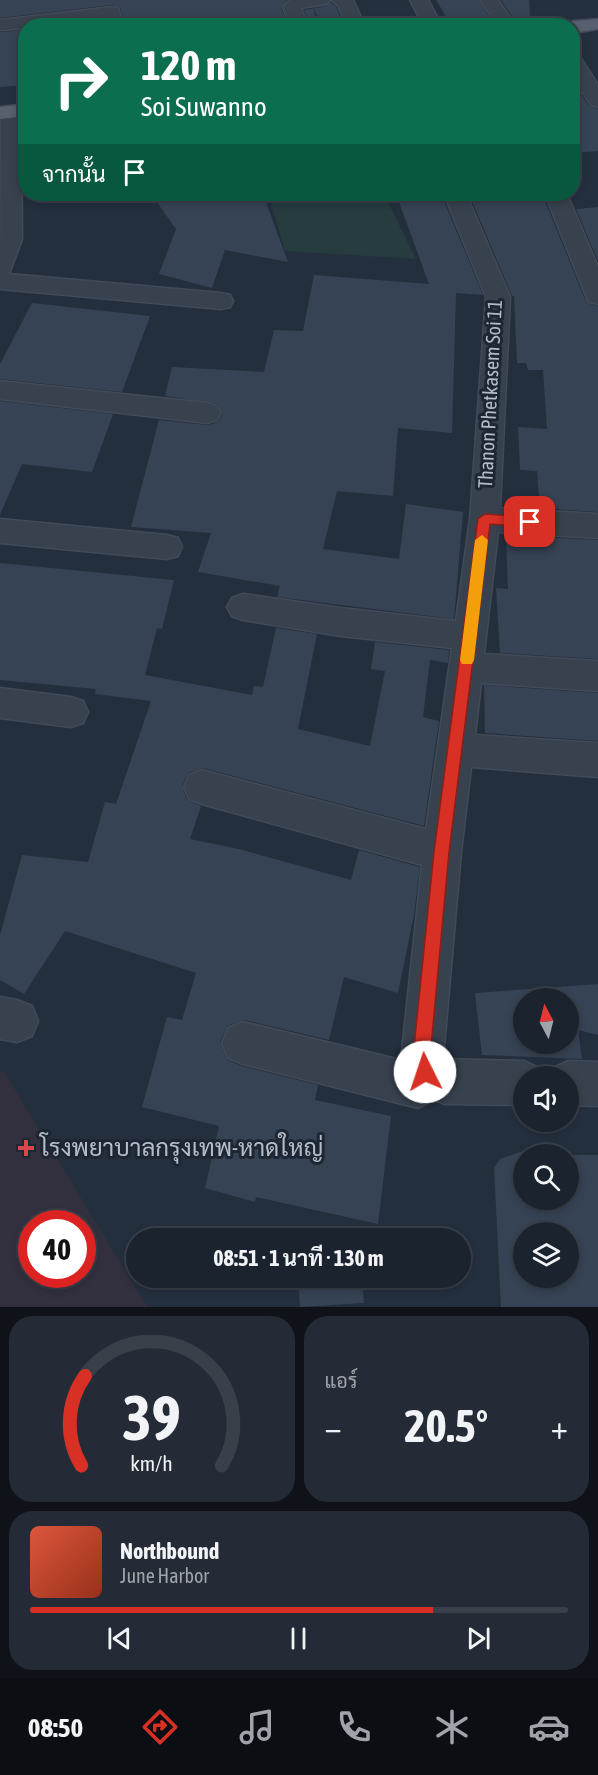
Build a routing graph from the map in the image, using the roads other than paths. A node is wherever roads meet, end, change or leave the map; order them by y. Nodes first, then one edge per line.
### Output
1 (321, 0) edge
2 (341, 0) edge
3 (418, 0) edge
4 (489, 0) edge
5 (60, 18) edge
6 (114, 18) edge
7 (296, 18) edge
8 (353, 18) edge
9 (428, 18) edge
10 (501, 18) edge
11 (18, 23) edge
12 (598, 24) edge
13 (0, 25) edge
14 (580, 26) edge
15 (598, 39) edge
16 (580, 41) edge
17 (580, 72) edge
18 (598, 101) edge
19 (9, 107) edge
20 (458, 201) edge
21 (559, 201) edge
22 (0, 270) edge
23 (0, 281) edge
24 (598, 296) edge
25 (221, 300) dead end
26 (0, 390) edge
27 (207, 413) dead end
28 (485, 519) junction
29 (598, 526) edge
30 (0, 531) edge
31 (167, 547) dead end
32 (243, 607) dead end
33 (468, 652) junction
34 (598, 676) edge
35 (0, 703) edge
36 (71, 712) dead end
37 (455, 750) junction
38 (598, 760) edge
39 (202, 787) dead end
40 (442, 852) junction
41 (243, 1043) dead end
42 (513, 1083) edge
43 (579, 1083) edge
44 (598, 1084) edge
45 (418, 1086) junction

1 - 7 street
2 - 8 street
3 - 9 street
4 - 10 street
5 - 6 street
11 - 13 street
12 - 14 main road
15 - 16 main road
17 - 18 street
19 - 22 street
20 - 28 street, Thanon Phetkasem Soi 11
21 - 24 street
23 - 25 street
26 - 27 street
28 - 29 street
28 - 33 street, Thanon Phetkasem Soi 11
30 - 31 street
32 - 33 street
33 - 34 street
33 - 37 street, Thanon Phetkasem Soi 11
35 - 36 street
37 - 38 street
37 - 40 street, Thanon Phetkasem Soi 11
39 - 40 street
40 - 45 street, Thanon Phetkasem Soi 11
41 - 45 street
42 - 45 street
43 - 44 street

